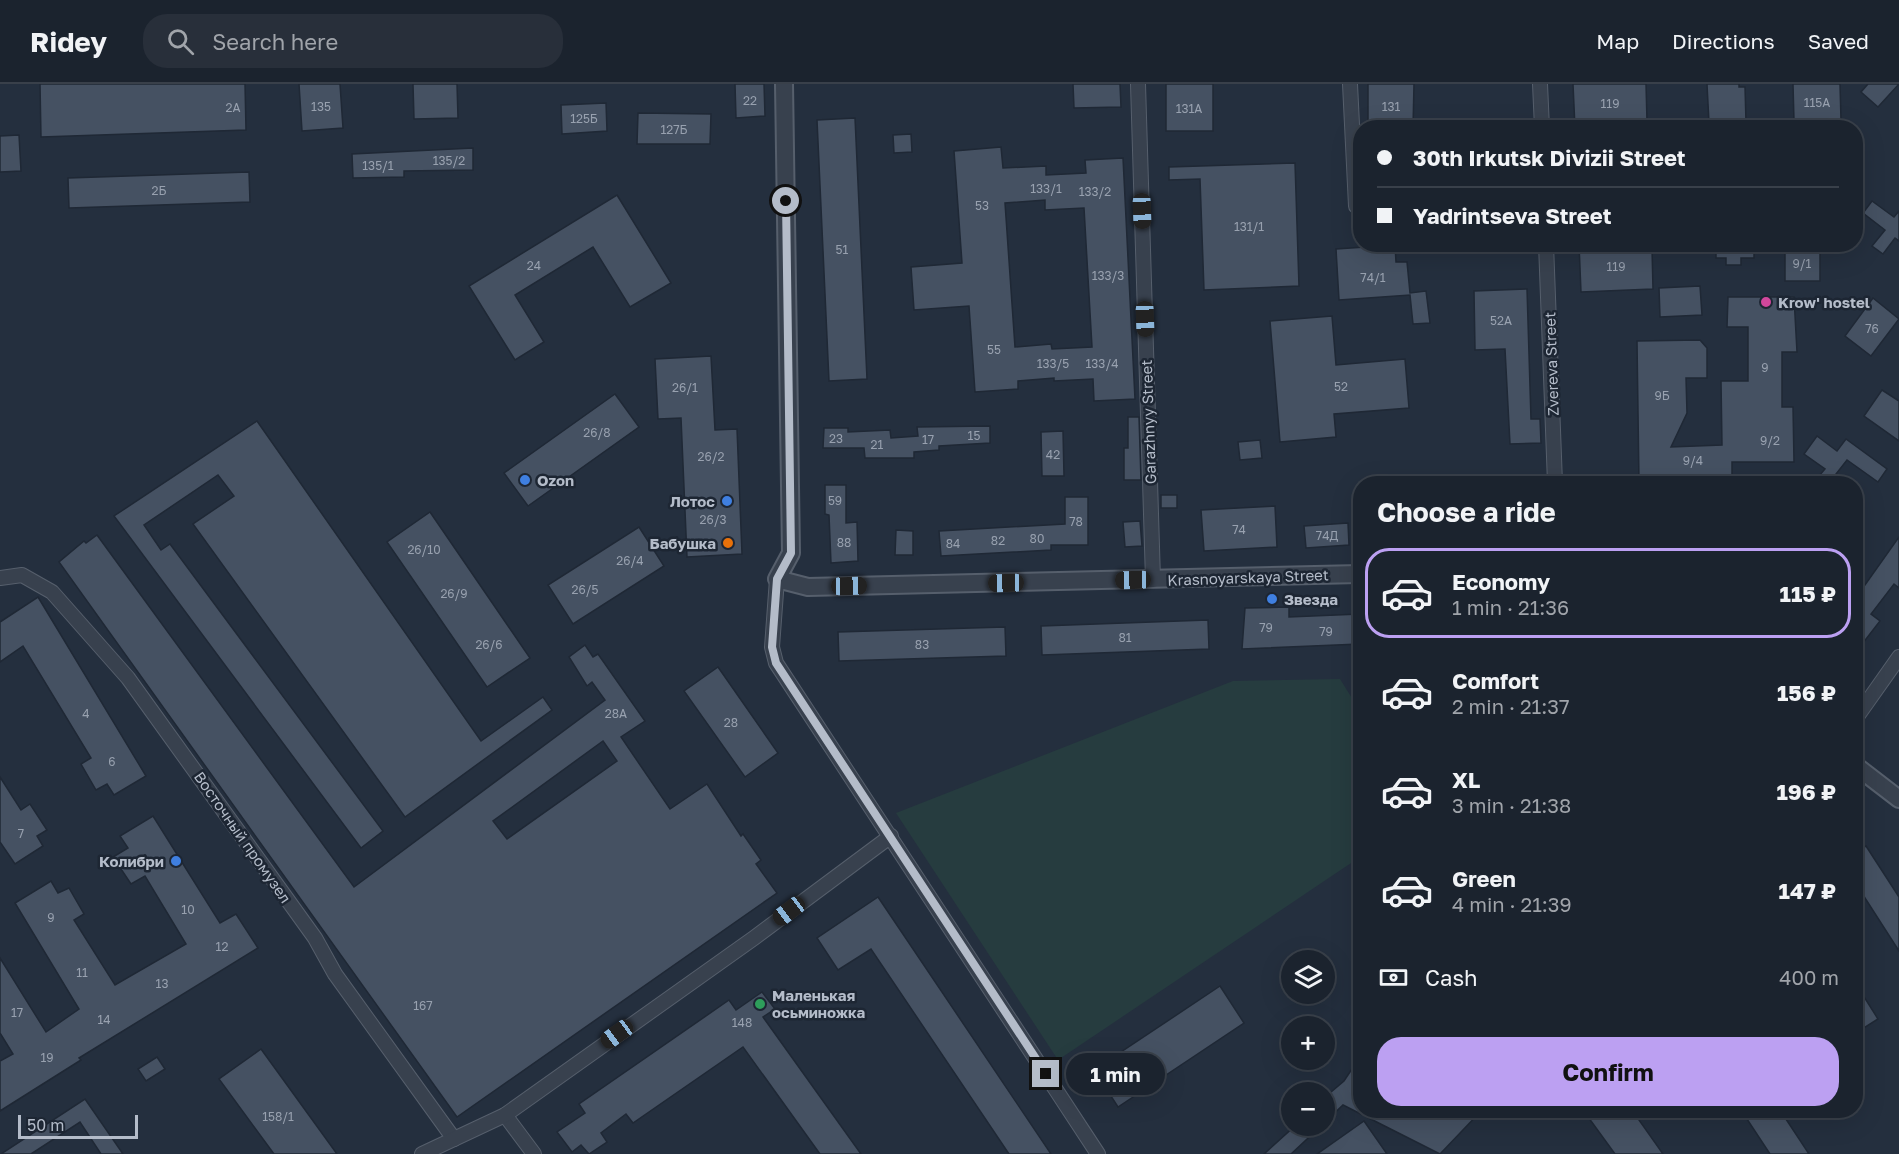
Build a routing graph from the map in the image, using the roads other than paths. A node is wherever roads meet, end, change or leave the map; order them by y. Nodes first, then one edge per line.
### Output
1 (784, 84) edge
2 (1138, 84) edge
3 (1350, 84) edge
4 (1540, 84) edge
5 (1542, 120) edge
6 (1353, 145) edge
7 (1546, 252) edge
8 (1555, 476) edge
9 (1353, 574) edge
10 (0, 578) edge
11 (777, 579) junction
12 (1153, 580) junction
13 (1899, 657) edge
14 (1863, 708) edge
15 (1863, 771) edge
16 (1899, 799) edge
17 (891, 836) junction
18 (505, 1115) junction
19 (454, 1139) junction
20 (422, 1154) edge
21 (534, 1154) edge
22 (1098, 1154) edge

1 - 11 street
2 - 12 street, Garazhnyy Street
3 - 6 street
4 - 5 street
7 - 8 street, Zvereva Street
9 - 12 street, Krasnoyarskaya Street
10 - 19 street, Восточный промузел
11 - 12 street, Krasnoyarskaya Street
11 - 17 street
13 - 14 street
15 - 16 street
17 - 18 street
17 - 22 street
18 - 19 street
18 - 21 street
19 - 20 street

